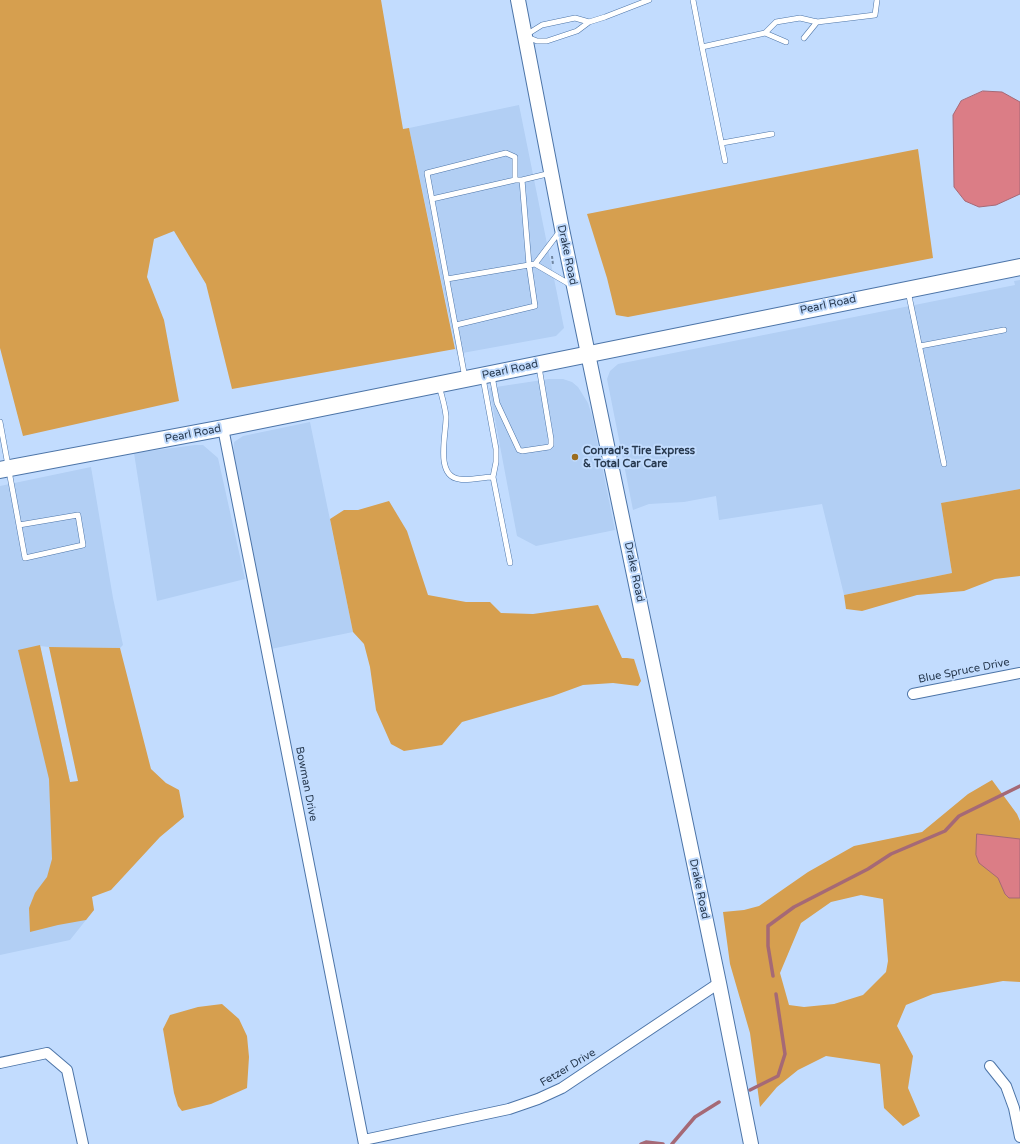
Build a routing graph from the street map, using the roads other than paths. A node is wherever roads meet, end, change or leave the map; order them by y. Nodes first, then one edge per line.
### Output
1 (518, 0) edge
2 (649, 0) edge
3 (693, 0) edge
4 (877, 0) edge
5 (589, 22) junction
6 (817, 22) junction
7 (765, 33) junction
8 (525, 36) junction
9 (804, 38) dead end
10 (786, 42) dead end
11 (702, 47) junction
12 (772, 134) dead end
13 (722, 144) junction
14 (725, 161) dead end
15 (552, 173) junction
16 (515, 180) junction
17 (522, 180) junction
18 (432, 199) junction
19 (562, 229) junction
20 (535, 264) junction
21 (529, 265) junction
22 (1020, 267) edge
23 (447, 279) junction
24 (574, 286) junction
25 (908, 289) junction
26 (456, 326) junction
27 (1004, 330) dead end
28 (920, 346) junction
29 (587, 354) junction
30 (538, 364) junction
31 (487, 374) junction
32 (466, 379) junction
33 (439, 384) junction
34 (0, 422) edge
35 (223, 428) junction
36 (944, 464) dead end
37 (4, 469) edge
38 (493, 477) junction
39 (19, 525) junction
40 (510, 563) dead end
41 (1020, 673) edge
42 (913, 694) dead end
43 (719, 983) junction
44 (0, 1063) edge
45 (990, 1066) dead end
46 (1020, 1137) edge
47 (364, 1142) edge
48 (83, 1144) edge
49 (750, 1144) edge

1 - 8 street, Drake Road
2 - 5 lane
3 - 11 lane
4 - 6 lane
5 - 8 lane
5 - 8 lane
6 - 7 lane
6 - 9 lane
7 - 10 lane
7 - 11 lane
8 - 15 street, Drake Road
11 - 13 lane
12 - 13 lane
13 - 14 lane
15 - 17 lane
15 - 19 street, Drake Road
16 - 17 lane
16 - 18 lane
16 - 18 lane
17 - 21 lane
18 - 23 lane
19 - 20 lane
19 - 24 street, Drake Road
20 - 21 lane
20 - 24 lane
21 - 23 lane
21 - 26 lane
22 - 25 main road, Pearl Road
23 - 26 lane
24 - 29 street, Drake Road
25 - 28 lane
25 - 29 main road, Pearl Road
26 - 32 lane
27 - 28 lane
28 - 36 lane
29 - 30 main road, Pearl Road
29 - 43 street, Drake Road
30 - 31 main road, Pearl Road
30 - 31 lane
31 - 32 main road, Pearl Road
31 - 38 lane
32 - 33 main road, Pearl Road
33 - 35 main road, Pearl Road
33 - 38 lane
34 - 37 lane
35 - 37 main road, Pearl Road
35 - 47 street, Bowman Drive
37 - 39 lane
38 - 40 lane
39 - 39 lane
41 - 42 street, Blue Spruce Drive
43 - 47 street, Fetzer Drive
43 - 49 street, Drake Road
44 - 48 street
45 - 46 street

